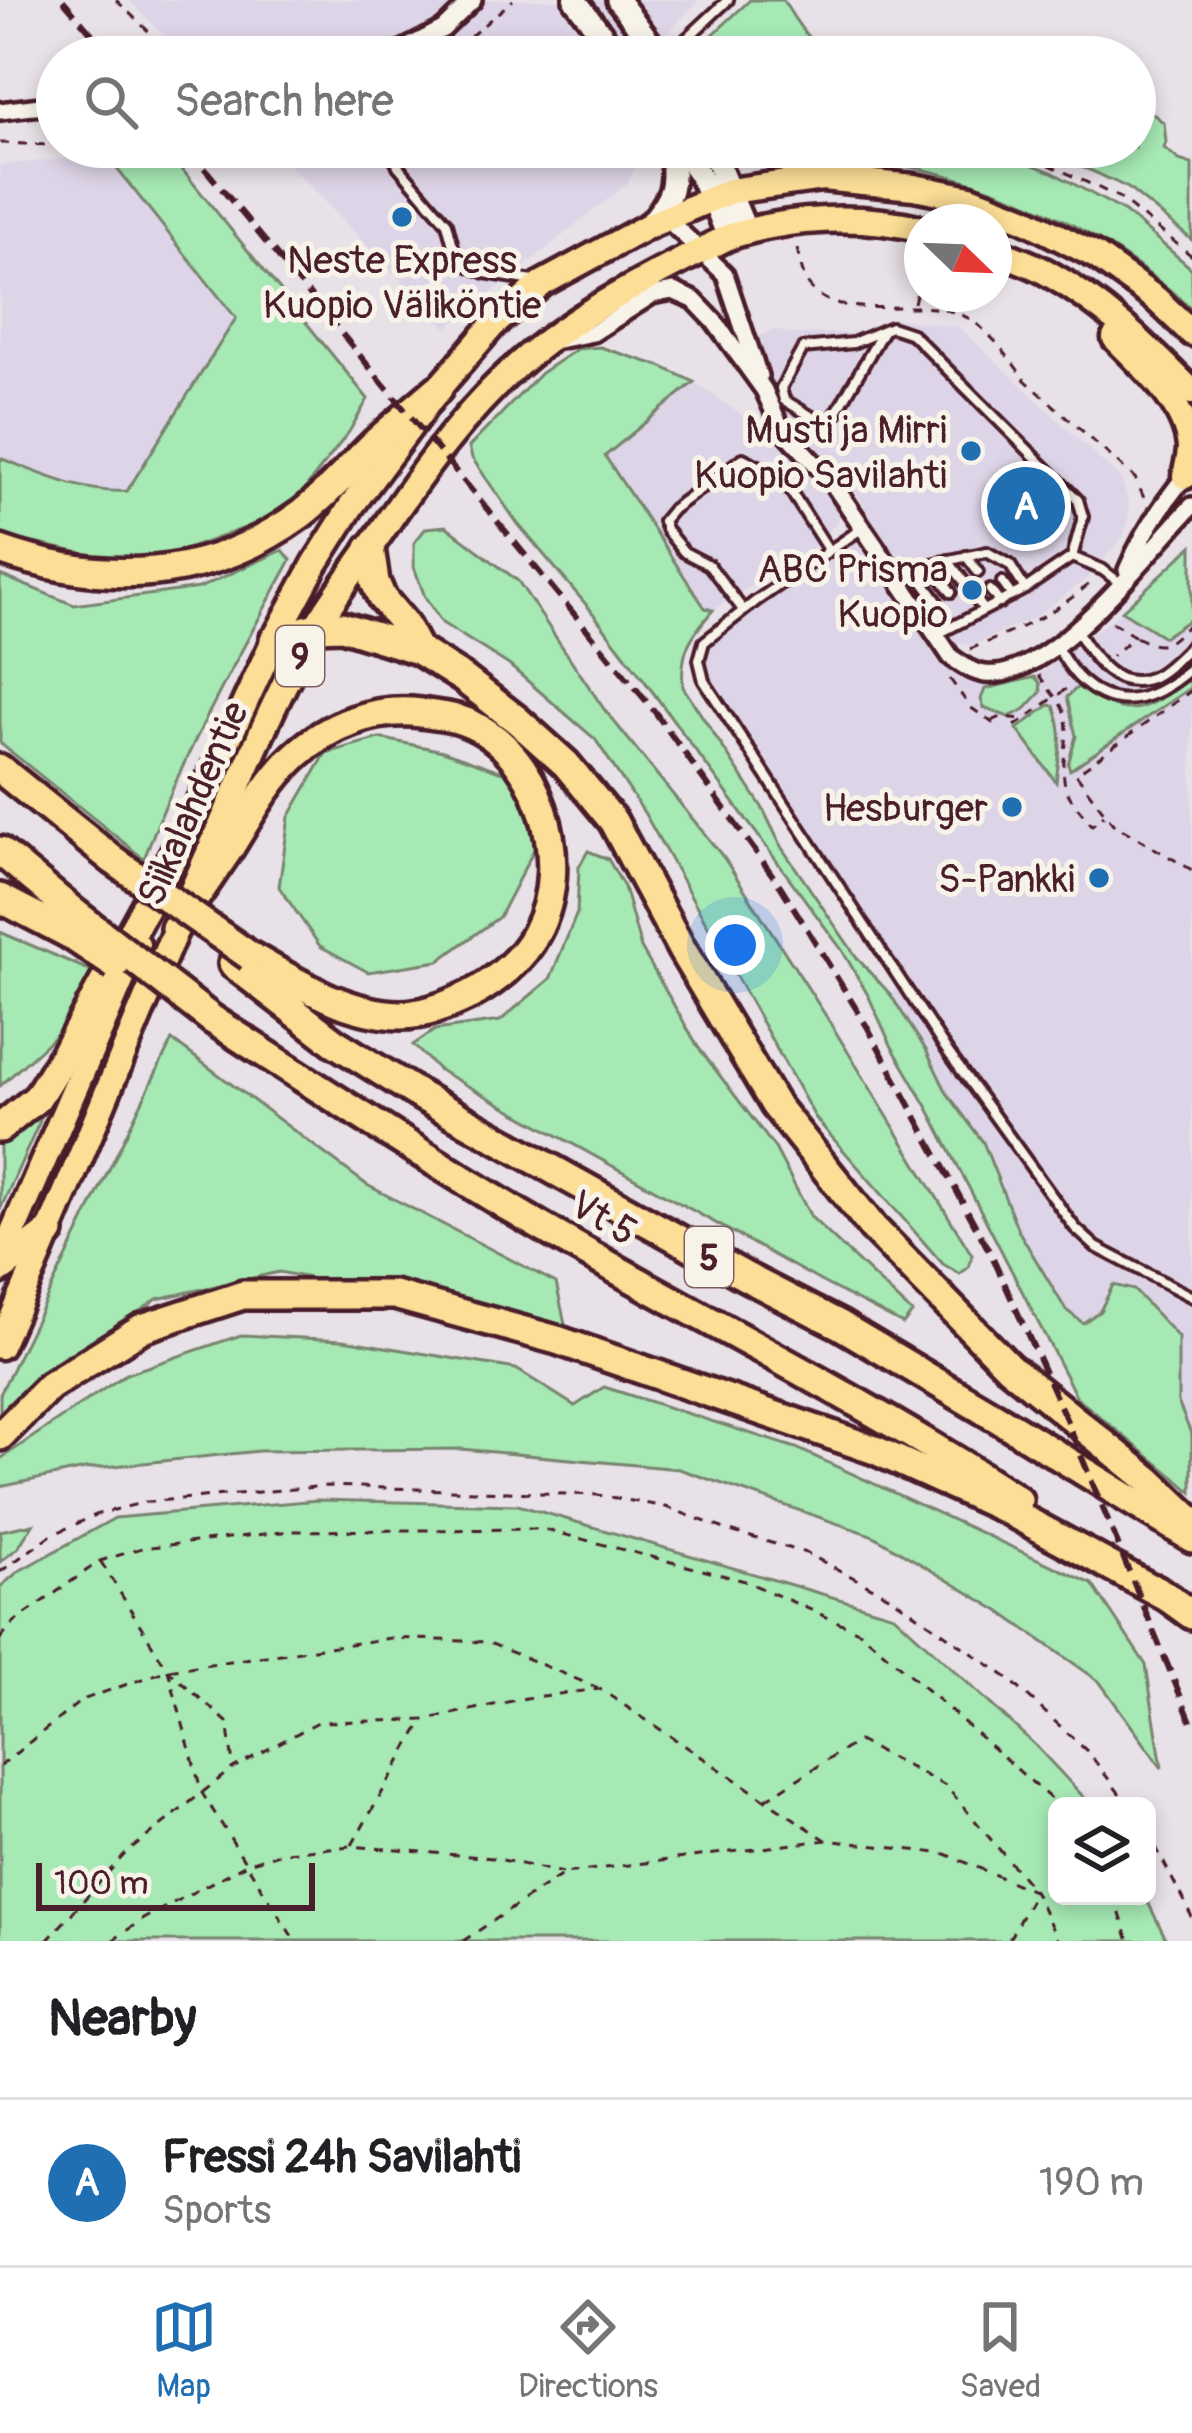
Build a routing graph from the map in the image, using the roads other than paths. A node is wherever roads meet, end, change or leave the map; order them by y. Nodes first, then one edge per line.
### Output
1 (473, 0) edge
2 (575, 0) edge
3 (618, 0) edge
4 (728, 0) edge
5 (430, 36) edge
6 (603, 36) edge
7 (647, 36) edge
8 (688, 36) edge
9 (36, 107) edge
10 (0, 111) edge
11 (400, 168) edge
12 (673, 168) edge
13 (700, 168) edge
14 (716, 168) edge
15 (722, 195) junction
16 (657, 222) junction
17 (904, 225) edge
18 (737, 234) junction
19 (701, 251) junction
20 (1012, 257) edge
21 (543, 283) junction
22 (1087, 297) junction
23 (883, 331) junction
24 (1192, 333) edge
25 (546, 343) junction
26 (438, 388) junction
27 (764, 390) junction
28 (1192, 392) edge
29 (789, 405) junction
30 (779, 426) junction
31 (1188, 472) edge
32 (1192, 506) edge
33 (864, 527) junction
34 (370, 548) junction
35 (0, 550) edge
36 (830, 551) junction
37 (982, 553) junction
38 (966, 556) junction
39 (1072, 557) junction
40 (948, 560) junction
41 (931, 564) junction
42 (989, 564) dead end
43 (913, 568) junction
44 (893, 572) junction
45 (978, 572) dead end
46 (964, 582) dead end
47 (1002, 582) dead end
48 (1122, 584) junction
49 (990, 590) dead end
50 (1025, 590) junction
51 (951, 592) dead end
52 (1012, 596) junction
53 (977, 599) dead end
54 (937, 601) dead end
55 (1000, 602) junction
56 (743, 610) junction
57 (985, 610) junction
58 (316, 627) junction
59 (1076, 630) junction
60 (936, 635) junction
61 (274, 640) junction
62 (1192, 645) edge
63 (1056, 646) junction
64 (418, 650) junction
65 (1192, 668) edge
66 (0, 773) edge
67 (177, 850) junction
68 (0, 851) edge
69 (0, 898) edge
70 (72, 924) junction
71 (175, 928) junction
72 (241, 960) junction
73 (0, 1128) edge
74 (50, 1232) junction
75 (0, 1265) edge
76 (1192, 1297) edge
77 (0, 1346) edge
78 (0, 1436) edge
79 (1192, 1521) edge
80 (1192, 1538) edge
81 (1181, 1607) edge

1 - 5 street
2 - 6 main road
3 - 7 main road
4 - 8 lane
9 - 10 street
11 - 21 lane
12 - 16 main road
13 - 15 main road
14 - 15 main road
15 - 16 main road, Siikalahdentie / 9
15 - 18 main road
15 - 24 main road, Siikalahdentie
16 - 19 street
16 - 21 main road, Siikalahdentie / 9
17 - 18 main road, Siikalahdentie
18 - 19 main road, Siikalahdentie / 9
19 - 25 main road, Siikalahdentie / 9
19 - 27 street
20 - 22 main road
21 - 26 main road, Siikalahdentie / 9
22 - 28 main road
22 - 31 main road
23 - 29 lane
23 - 29 lane
23 - 39 lane
25 - 27 street
25 - 34 main road, Siikalahdentie / 9
26 - 35 highway
26 - 61 main road, Siikalahdentie / 9
27 - 30 street
29 - 30 lane
30 - 33 street
31 - 48 street
32 - 48 street
33 - 36 lane
33 - 44 street
34 - 58 main road, Siikalahdentie / 9
34 - 64 highway
36 - 56 lane
36 - 56 lane
37 - 38 lane
37 - 42 lane
37 - 50 lane
38 - 40 lane
38 - 45 lane
39 - 48 lane
39 - 50 lane
40 - 41 lane
40 - 46 lane
41 - 43 lane
41 - 51 lane
43 - 44 lane
43 - 54 lane
44 - 60 street
47 - 52 lane
48 - 59 street
49 - 55 lane
50 - 52 lane
52 - 55 lane
53 - 57 lane
55 - 57 lane
56 - 76 lane
57 - 60 lane
58 - 61 highway
58 - 64 highway
58 - 71 main road, Siikalahdentie / 9
59 - 62 lane
59 - 63 street
60 - 63 street
61 - 67 main road, Siikalahdentie / 9
63 - 65 lane
64 - 79 highway
66 - 72 highway, Vt 5 / 5
67 - 73 highway
67 - 75 main road, Siikalahdentie / 9
68 - 70 highway
69 - 70 highway
70 - 81 highway, Vt 5 / 5, bridge
71 - 72 highway
71 - 74 main road, Siikalahdentie / 9
72 - 80 highway, Vt 5 / 5
74 - 75 highway
74 - 77 main road, Siikalahdentie / 9
78 - 81 highway

